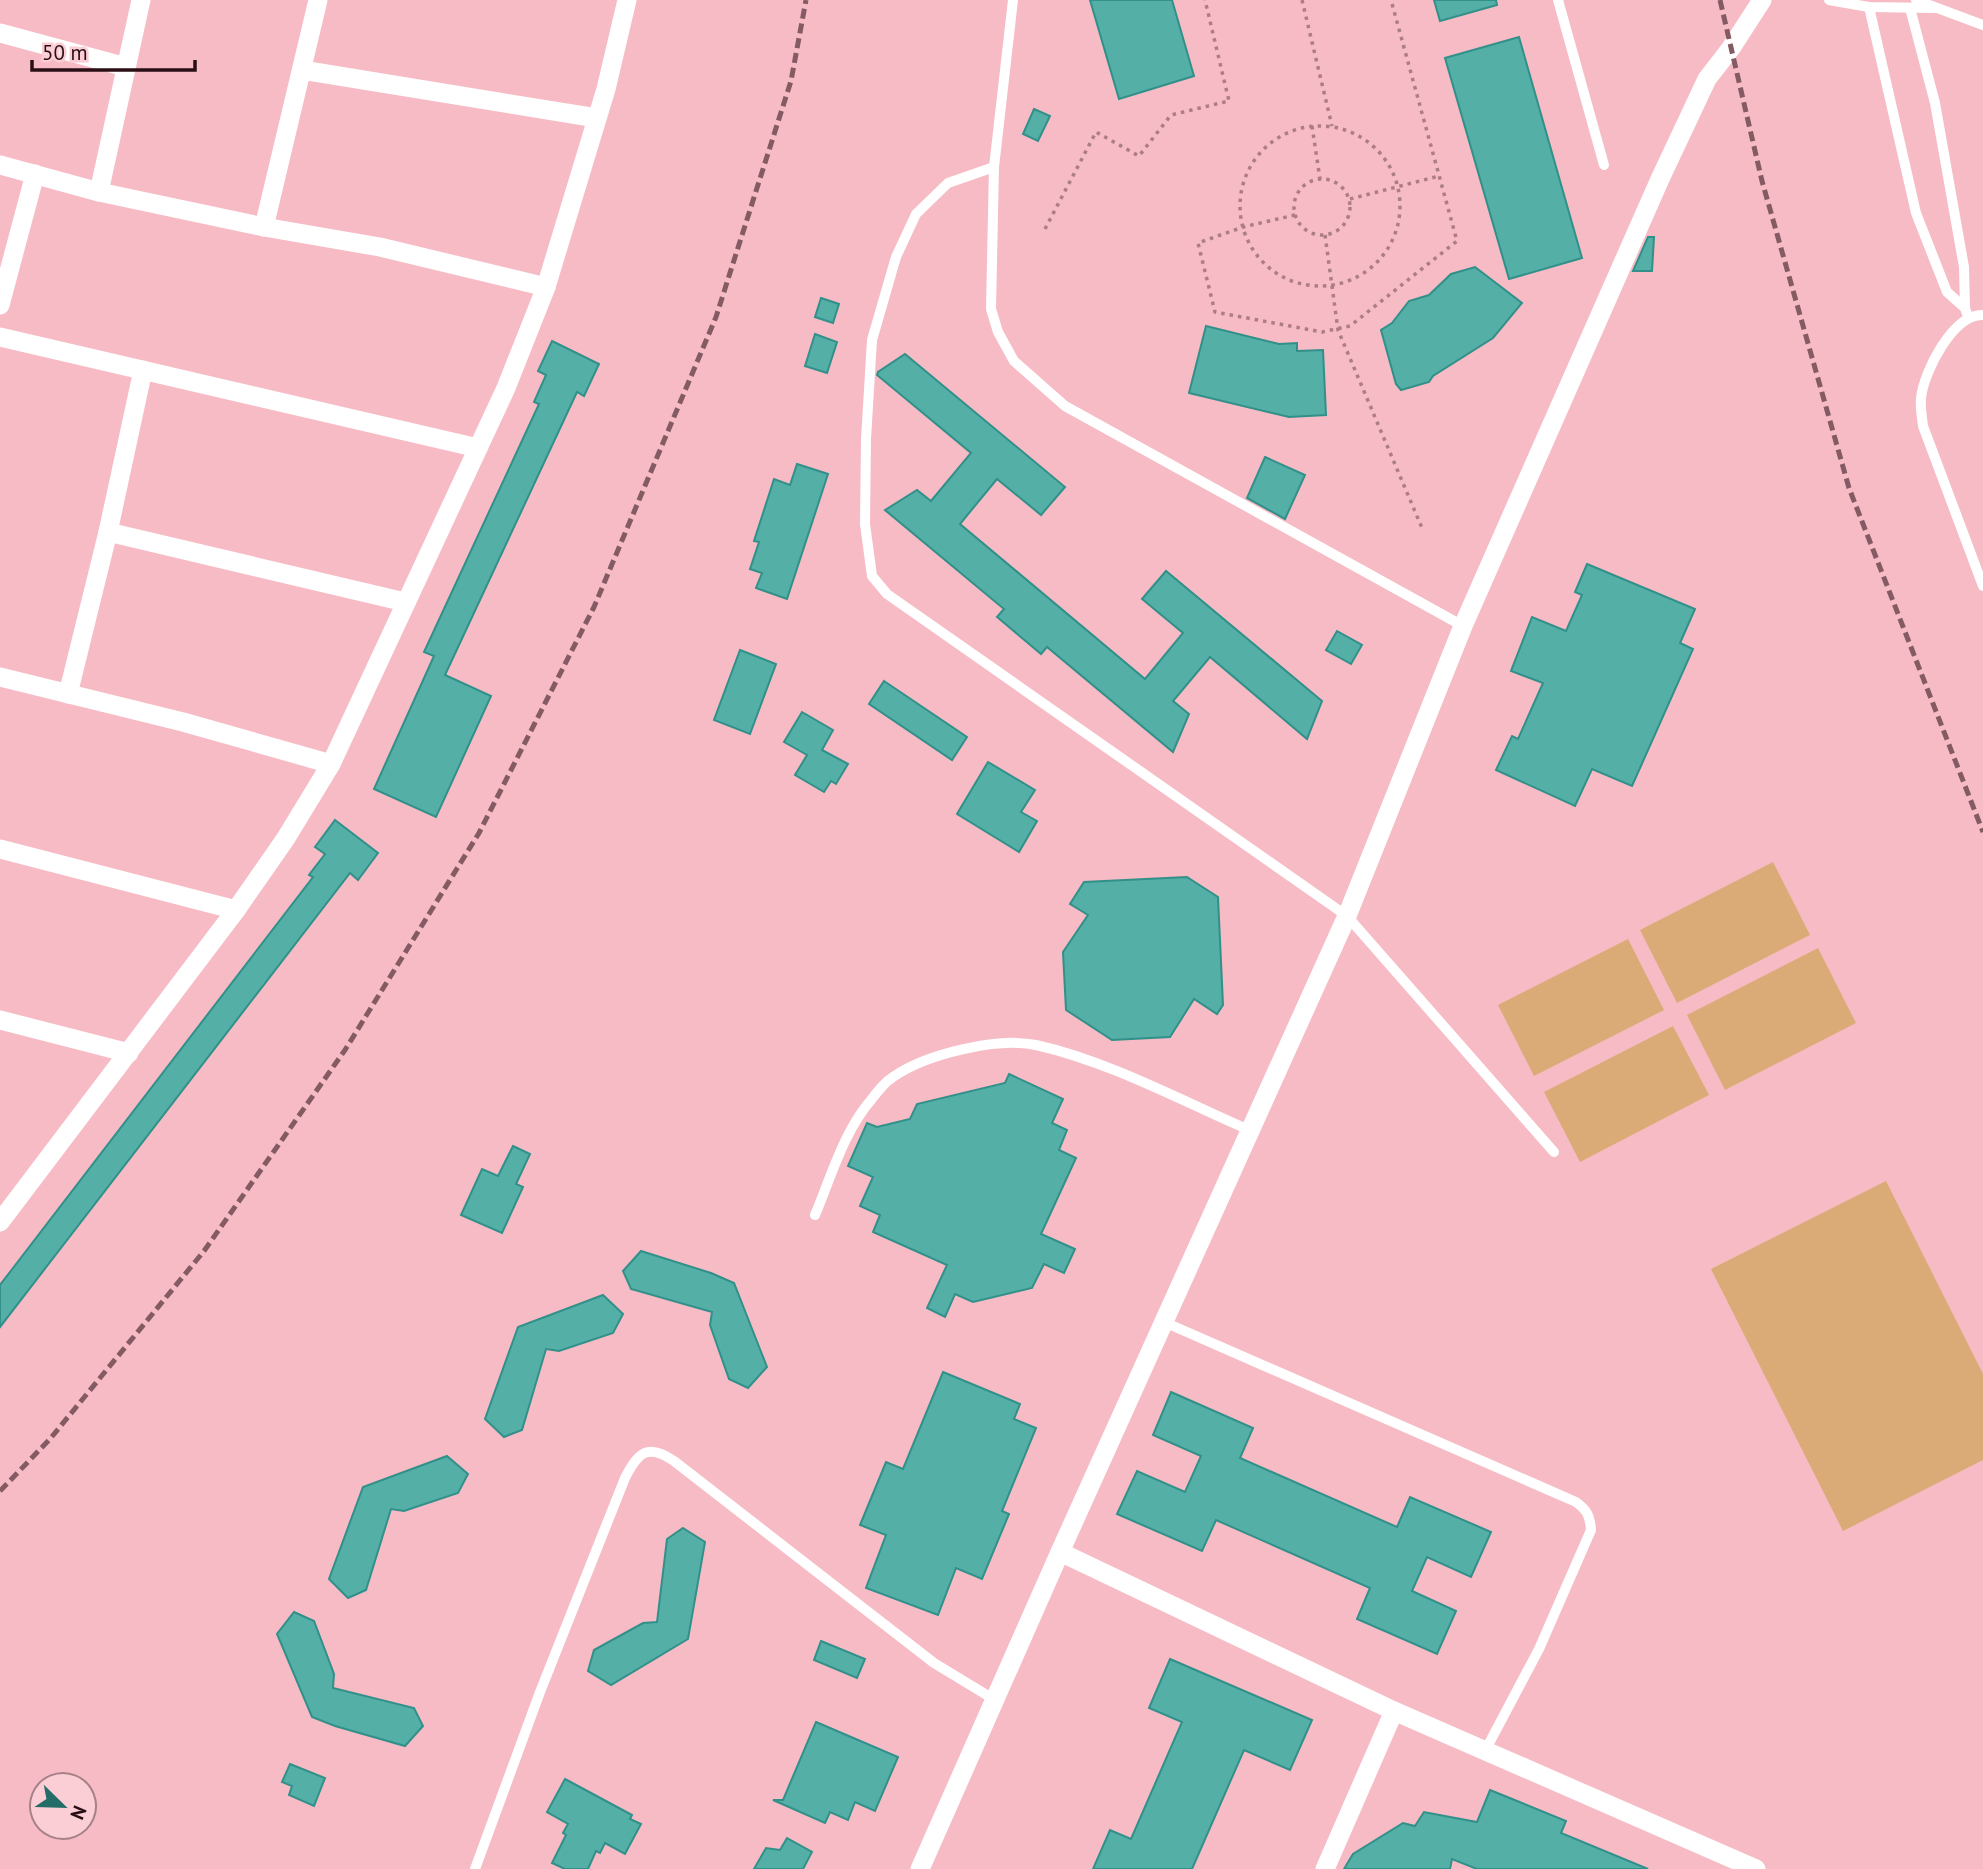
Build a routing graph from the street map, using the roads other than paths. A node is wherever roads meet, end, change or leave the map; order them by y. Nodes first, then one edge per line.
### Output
1 (141, 0) edge
2 (317, 0) edge
3 (628, 0) edge
4 (1013, 0) edge
5 (1558, 0) edge
6 (1762, 0) edge
7 (1829, 0) edge
8 (1913, 4) edge
9 (1869, 7) junction
10 (1983, 25) edge
11 (0, 33) edge
12 (126, 66) junction
13 (302, 70) junction
14 (597, 118) junction
15 (0, 165) edge
16 (1604, 165) dead end
17 (994, 167) junction
18 (35, 174) junction
19 (99, 192) junction
20 (264, 227) junction
21 (546, 287) junction
22 (0, 305) edge
23 (1967, 312) junction
24 (1983, 314) edge
25 (0, 337) edge
26 (143, 370) junction
27 (478, 448) junction
28 (108, 532) junction
29 (1983, 586) edge
30 (405, 602) junction
31 (1463, 626) junction
32 (0, 677) edge
33 (68, 694) junction
34 (331, 764) junction
35 (0, 849) edge
36 (236, 910) junction
37 (1347, 916) junction
38 (0, 1020) edge
39 (129, 1053) junction
40 (1250, 1130) junction
41 (1554, 1152) dead end
42 (815, 1214) dead end
43 (0, 1222) edge
44 (1164, 1322) junction
45 (1060, 1552) junction
46 (995, 1700) junction
47 (1394, 1711) junction
48 (1485, 1751) junction
49 (475, 1869) edge
50 (920, 1869) edge
51 (1325, 1869) edge
52 (1756, 1869) edge

1 - 12 street
2 - 13 street
3 - 14 street
4 - 17 lane
5 - 16 lane
6 - 31 street
7 - 9 lane
8 - 9 lane
8 - 10 lane
8 - 23 lane
9 - 23 lane
11 - 12 street
12 - 19 street
13 - 14 street
13 - 20 street
14 - 21 street
15 - 18 street
17 - 31 lane
17 - 37 lane
18 - 19 street
18 - 22 street
19 - 20 street
20 - 21 street
21 - 27 street
23 - 24 lane
23 - 29 lane
25 - 26 street
26 - 27 street
26 - 28 street
27 - 30 street
28 - 30 street
28 - 33 street
30 - 34 street
31 - 37 street
32 - 33 street
33 - 34 street
34 - 36 street
35 - 36 street
36 - 39 street
37 - 40 street
37 - 41 lane
38 - 39 street
39 - 43 street
40 - 42 lane
40 - 44 street
44 - 45 street
44 - 48 lane
45 - 46 street
45 - 47 street
46 - 49 lane
46 - 50 street
47 - 48 street
47 - 51 street
48 - 52 street

